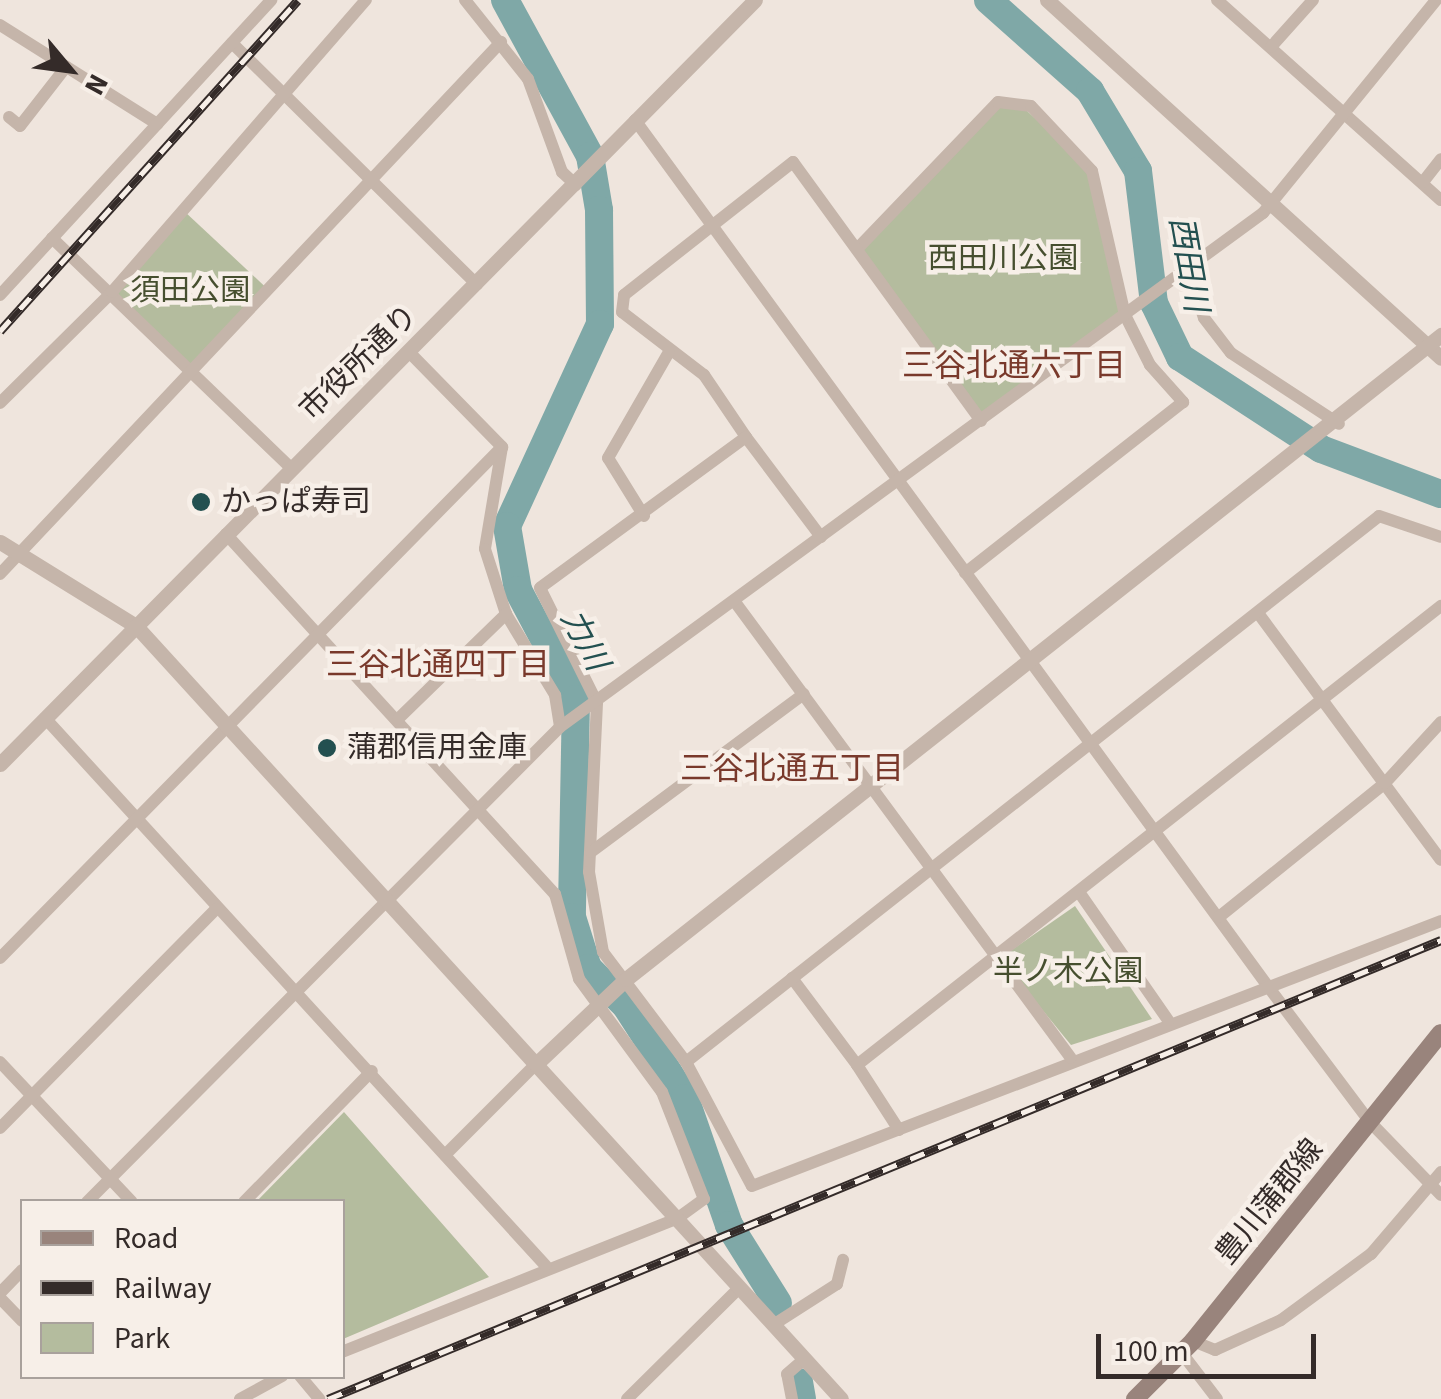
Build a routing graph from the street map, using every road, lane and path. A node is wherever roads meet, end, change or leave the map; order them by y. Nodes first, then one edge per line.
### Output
1 (271, 0) edge
2 (366, 0) edge
3 (464, 0) edge
4 (755, 0) edge
5 (1047, 0) edge
6 (1217, 0) edge
7 (1314, 0) edge
8 (1436, 0) edge
9 (0, 25) edge
10 (500, 42) junction
11 (232, 43) junction
12 (1272, 48) junction
13 (66, 67) junction
14 (286, 95) junction
15 (1342, 114) junction
16 (9, 117) dead end
17 (635, 120) junction
18 (157, 124) junction
19 (1441, 159) edge
20 (372, 177) junction
21 (1423, 182) junction
22 (576, 184) junction
23 (1270, 200) junction
24 (1441, 200) edge
25 (711, 223) junction
26 (52, 238) junction
27 (858, 248) junction
28 (1190, 266) junction
29 (477, 285) junction
30 (112, 292) junction
31 (0, 295) edge
32 (1129, 312) junction
33 (1437, 347) edge
34 (669, 352) junction
35 (410, 353) junction
36 (191, 369) junction
37 (0, 403) edge
38 (981, 421) junction
39 (1334, 426) junction
40 (746, 437) junction
41 (502, 446) junction
42 (291, 468) junction
43 (895, 482) junction
44 (644, 516) junction
45 (226, 534) junction
46 (821, 536) junction
47 (1441, 537) edge
48 (0, 542) edge
49 (19, 554) junction
50 (965, 573) junction
51 (0, 574) edge
52 (735, 602) junction
53 (1258, 613) junction
54 (1438, 613) edge
55 (506, 614) junction
56 (136, 626) junction
57 (320, 632) junction
58 (1030, 663) junction
59 (804, 694) junction
60 (1324, 699) junction
61 (593, 705) junction
62 (46, 718) junction
63 (398, 719) junction
64 (1441, 722) edge
65 (562, 725) junction
66 (228, 727) junction
67 (1088, 744) junction
68 (0, 764) edge
69 (1385, 783) junction
70 (871, 788) junction
71 (477, 807) junction
72 (138, 820) junction
73 (1156, 830) junction
74 (591, 852) junction
75 (1441, 860) edge
76 (929, 869) junction
77 (1078, 892) junction
78 (387, 900) junction
79 (216, 908) junction
80 (1218, 917) junction
81 (1441, 921) edge
82 (994, 957) junction
83 (0, 958) edge
84 (792, 978) junction
85 (626, 979) junction
86 (1267, 984) junction
87 (296, 992) junction
88 (600, 1002) junction
89 (1168, 1020) junction
90 (1441, 1032) edge
91 (1070, 1058) junction
92 (0, 1062) edge
93 (686, 1062) junction
94 (536, 1064) junction
95 (857, 1065) junction
96 (372, 1071) junction
97 (31, 1096) junction
98 (1370, 1122) junction
99 (0, 1128) edge
100 (899, 1130) junction
101 (445, 1154) junction
102 (1441, 1172) edge
103 (110, 1178) junction
104 (1436, 1190) edge
105 (90, 1199) edge
106 (129, 1199) edge
107 (247, 1199) edge
108 (676, 1219) junction
109 (843, 1260) dead end
110 (546, 1266) junction
111 (20, 1272) edge
112 (739, 1288) junction
113 (0, 1296) edge
114 (20, 1319) edge
115 (772, 1324) junction
116 (1187, 1347) junction
117 (345, 1351) edge
118 (804, 1359) junction
119 (277, 1379) edge
120 (302, 1379) edge
121 (240, 1399) edge
122 (319, 1399) edge
123 (627, 1399) edge
124 (792, 1399) edge
125 (840, 1399) edge
126 (1135, 1399) edge
127 (1217, 1399) edge

1 - 11 street
2 - 14 street
3 - 10 street
4 - 17 street, 市役所通り
5 - 23 street
6 - 12 street
7 - 12 street
8 - 15 street
9 - 13 street
10 - 20 street
10 - 22 street
11 - 14 street
11 - 18 street
12 - 15 street
13 - 16 street
13 - 18 street
14 - 20 street
14 - 30 street
15 - 21 street
15 - 23 street
17 - 22 street, 市役所通り
17 - 25 street
18 - 26 street
19 - 21 street
20 - 29 street
20 - 36 street
21 - 24 street
22 - 29 street, 市役所通り
23 - 28 street
23 - 33 street
25 - 27 street
25 - 34 street
25 - 43 street
26 - 30 street
26 - 31 street
27 - 32 street
27 - 38 street
28 - 32 street
28 - 39 street
29 - 35 street, 市役所通り
30 - 36 street
30 - 37 street
32 - 38 street
32 - 50 street
33 - 39 street
34 - 40 street
34 - 44 street
35 - 41 street
35 - 42 street, 市役所通り
36 - 42 street
36 - 49 street
38 - 43 street
39 - 58 street
40 - 44 street
40 - 46 street
41 - 55 street
41 - 57 street
42 - 45 street, 市役所通り
43 - 46 street
43 - 50 street
44 - 61 street
45 - 56 street, 市役所通り
45 - 57 street
46 - 52 street
47 - 53 street
48 - 49 street
49 - 51 street
49 - 56 street
50 - 58 street
52 - 59 street
52 - 61 street
53 - 60 street
53 - 67 street
54 - 60 street
55 - 63 street
55 - 65 street
56 - 62 street, 市役所通り
56 - 66 street
57 - 63 street
57 - 66 street
58 - 67 street
58 - 70 street
59 - 70 street
59 - 74 street
60 - 69 street
60 - 73 street
61 - 65 street
61 - 74 street
62 - 68 street, 市役所通り
62 - 72 street
63 - 71 street
64 - 69 street
65 - 71 street
66 - 72 street
66 - 78 street
67 - 73 street
67 - 76 street
69 - 75 street
69 - 80 street
70 - 76 street
70 - 85 street
71 - 78 street
71 - 88 street
72 - 79 street
72 - 83 street
73 - 77 street
73 - 80 street
74 - 85 street
76 - 82 street
76 - 84 street
77 - 82 street
77 - 89 street
78 - 87 street
78 - 94 street
79 - 87 street
79 - 97 street
80 - 86 street
81 - 86 street
82 - 91 street
82 - 95 street
84 - 93 street
84 - 95 street
85 - 88 street
85 - 93 street
86 - 89 street
86 - 98 street
87 - 96 street
87 - 103 street
88 - 94 street
88 - 108 street
89 - 91 street
90 - 98 main road, 豊川蒲郡線
91 - 100 street
92 - 97 street
93 - 100 street
94 - 101 street
94 - 108 street
95 - 100 street
96 - 101 street
96 - 107 street
97 - 99 street
97 - 103 street
98 - 104 street
98 - 116 main road, 豊川蒲郡線
101 - 110 street
102 - 104 street
103 - 105 street
103 - 106 street
104 - 116 street
108 - 110 street
108 - 112 street
109 - 115 street
110 - 117 street
111 - 113 street
112 - 115 street
112 - 123 street
113 - 114 street
115 - 118 street
116 - 126 main road, 豊川蒲郡線
116 - 127 street
118 - 124 street
118 - 125 street
119 - 121 street
120 - 122 street

